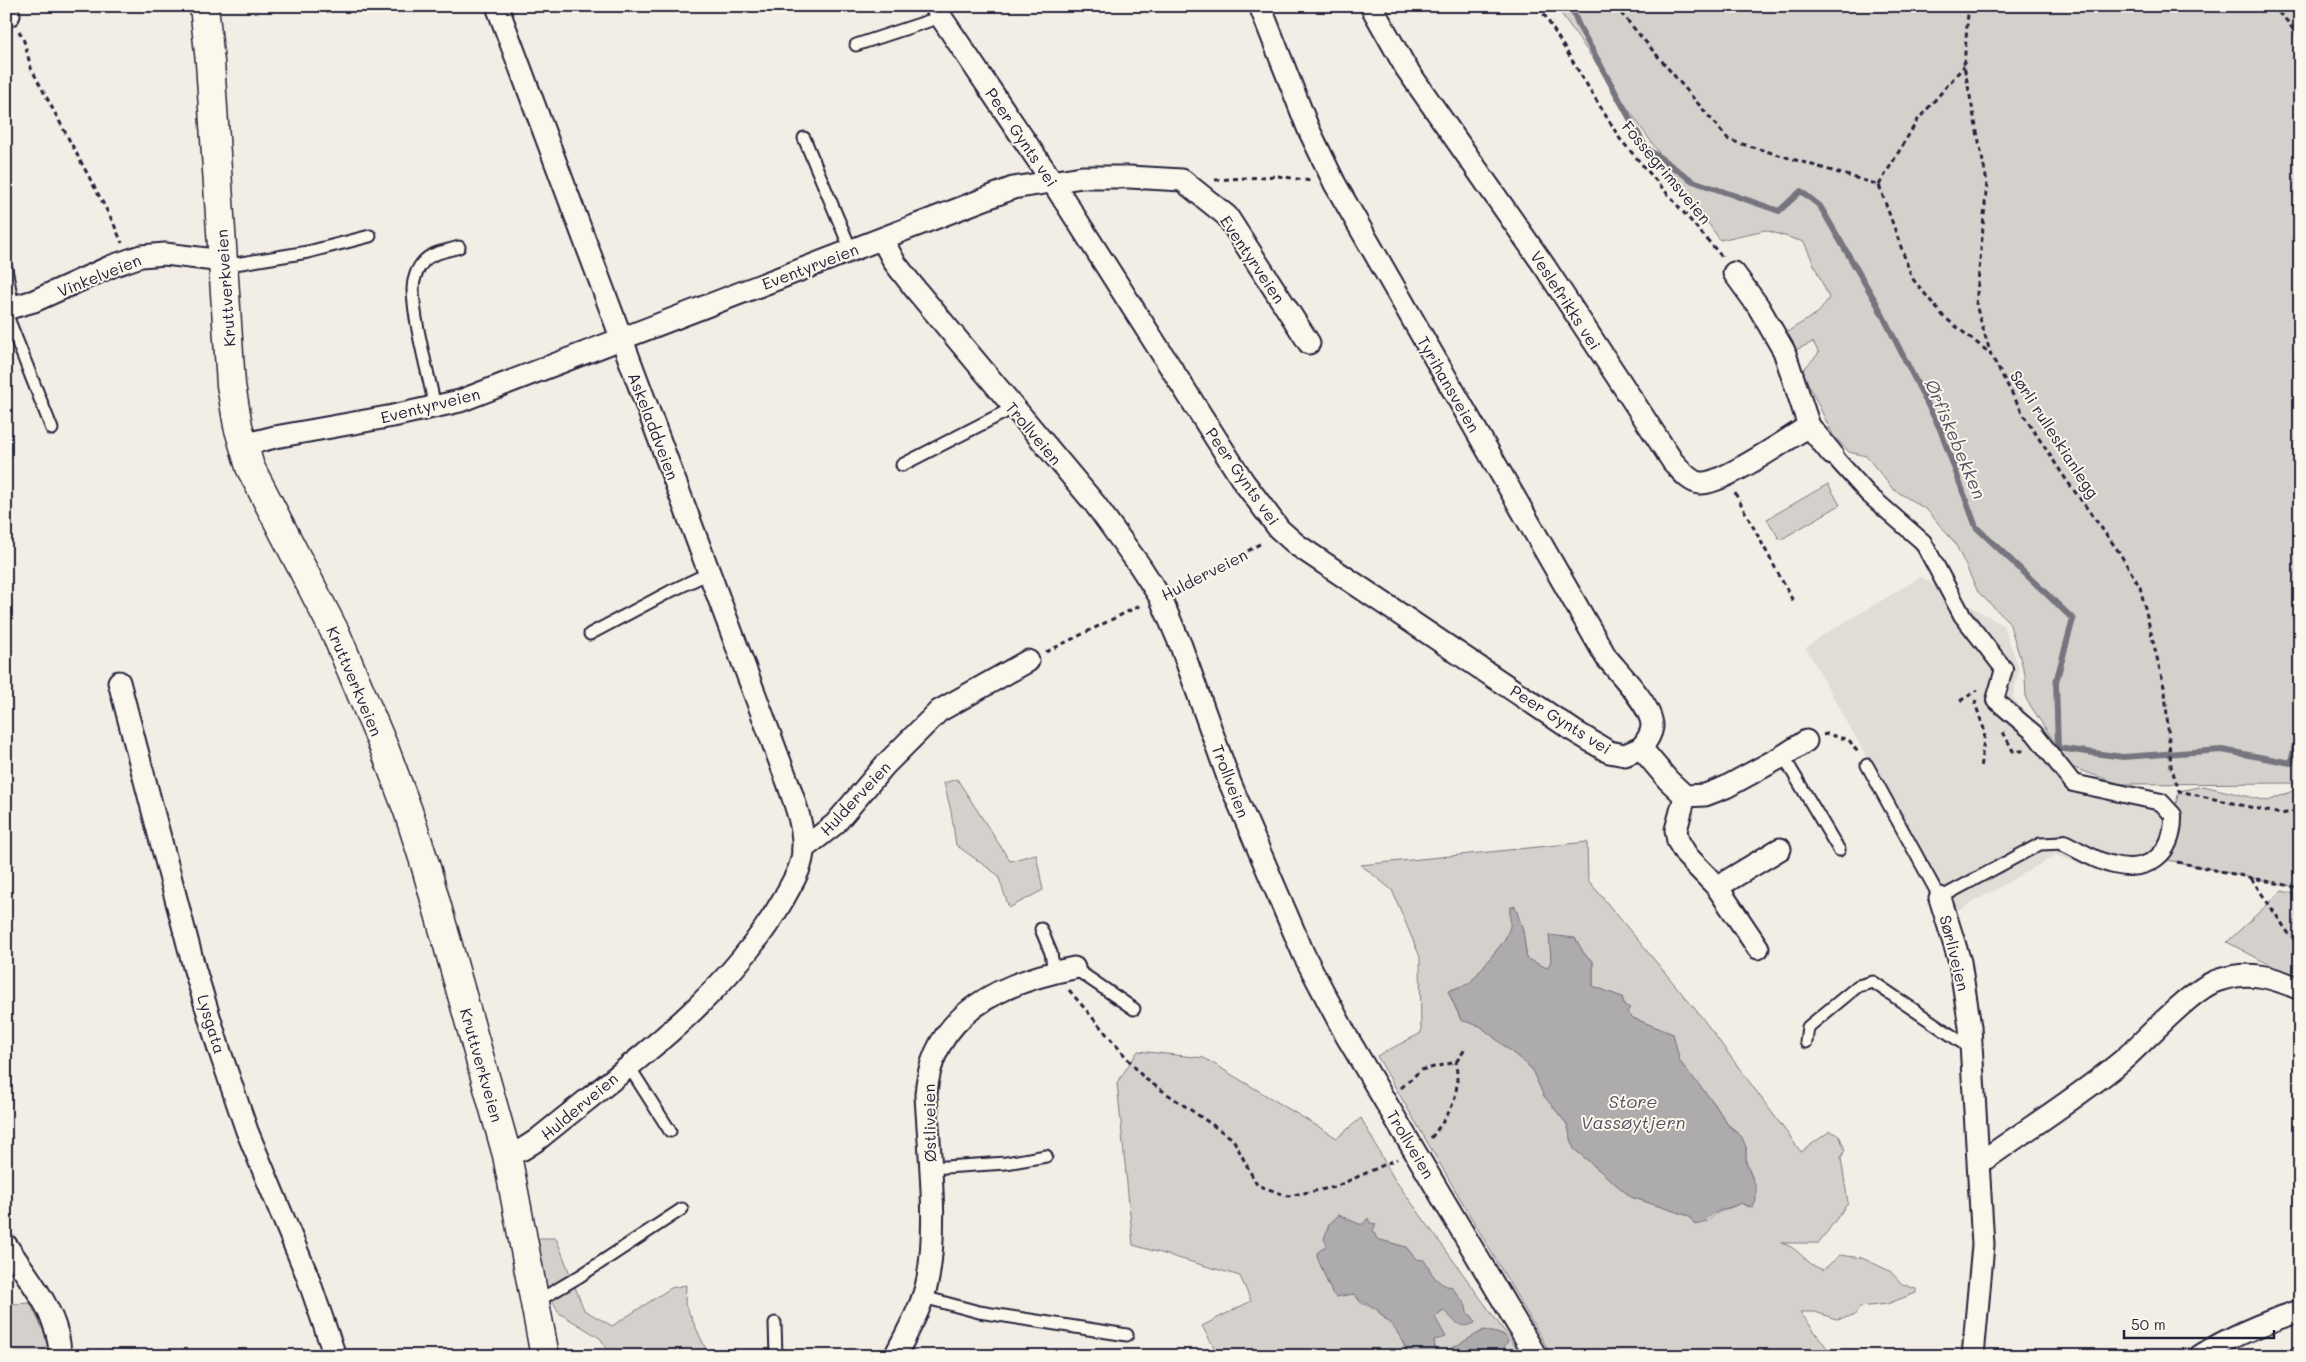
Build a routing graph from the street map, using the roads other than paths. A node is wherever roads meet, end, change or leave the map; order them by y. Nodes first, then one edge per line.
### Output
1 (204, 6) edge
2 (497, 6) edge
3 (1260, 6) edge
4 (1371, 6) edge
5 (939, 12) edge
6 (856, 45) dead end
7 (804, 138) dead end
8 (1052, 181) junction
9 (370, 236) dead end
10 (882, 239) junction
11 (459, 248) dead end
12 (851, 250) junction
13 (223, 263) junction
14 (6, 268) edge
15 (1734, 273) road end
16 (9, 310) edge
17 (621, 339) junction
18 (1309, 343) dead end
19 (436, 407) junction
20 (1014, 408) junction
21 (1809, 426) junction
22 (52, 428) dead end
23 (243, 445) junction
24 (1832, 454) joint
25 (902, 465) dead end
26 (710, 573) junction
27 (590, 634) dead end
28 (1028, 661) road end
29 (119, 682) dead end
30 (1806, 741) road end
31 (1642, 748) junction
32 (1783, 756) junction
33 (1867, 765) road end
34 (1685, 796) junction
35 (2064, 843) joint
36 (803, 849) junction
37 (1780, 850) dead end
38 (1839, 850) dead end
39 (1716, 887) junction
40 (1940, 898) junction
41 (1041, 929) dead end
42 (1758, 948) dead end
43 (1064, 970) junction
44 (2300, 989) edge
45 (1134, 1009) dead end
46 (1806, 1042) dead end
47 (1970, 1048) junction
48 (628, 1065) junction
49 (670, 1130) dead end
50 (507, 1155) junction
51 (1046, 1156) dead end
52 (1979, 1159) junction
53 (930, 1168) junction
54 (682, 1209) dead end
55 (6, 1245) edge
56 (923, 1297) junction
57 (536, 1302) junction
58 (2300, 1311) edge
59 (775, 1323) dead end
60 (1127, 1335) dead end
61 (60, 1356) edge
62 (334, 1356) edge
63 (545, 1356) edge
64 (776, 1356) edge
65 (894, 1356) edge
66 (1536, 1356) edge
67 (1973, 1356) edge
68 (2200, 1356) edge

1 - 13 street, Kruttverkveien
2 - 17 street, Askeladdveien
3 - 31 street, Tyrihansveien
4 - 21 street, Veslefrikks vei
5 - 6 lane
5 - 8 street, Peer Gynts vei
7 - 12 lane
8 - 10 street, Eventyrveien
8 - 18 street, Eventyrveien
8 - 31 street, Peer Gynts vei
9 - 13 lane
10 - 12 street, Eventyrveien
10 - 20 street, Trollveien
11 - 19 lane
12 - 17 street, Eventyrveien
13 - 16 street, Vinkelveien
13 - 23 street, Kruttverkveien
14 - 16 lane
15 - 21 street
16 - 22 lane
17 - 19 street, Eventyrveien
17 - 26 street, Askeladdveien
19 - 23 street, Eventyrveien
20 - 25 lane
20 - 66 street, Trollveien
21 - 24 street
23 - 50 street, Kruttverkveien
24 - 35 street
26 - 27 lane
26 - 36 street, Askeladdveien
28 - 36 street, Hulderveien
29 - 62 street, Lysgata
30 - 32 street
31 - 34 street
32 - 34 street
32 - 38 lane
33 - 40 lane, Sørliveien
34 - 39 street
35 - 40 lane
36 - 48 street, Hulderveien
37 - 39 street
39 - 42 street
40 - 47 street, Sørliveien
41 - 43 lane
43 - 45 lane
43 - 53 street, Østliveien
44 - 52 street
46 - 47 lane
47 - 52 street, Sørliveien
48 - 49 lane
48 - 50 street, Hulderveien
50 - 57 street, Kruttverkveien
51 - 53 lane
52 - 67 street, Sørliveien
53 - 56 street, Østliveien
54 - 57 lane
55 - 61 street
56 - 60 lane
56 - 65 street, Østliveien
57 - 63 street, Kruttverkveien
58 - 68 street
59 - 64 lane

